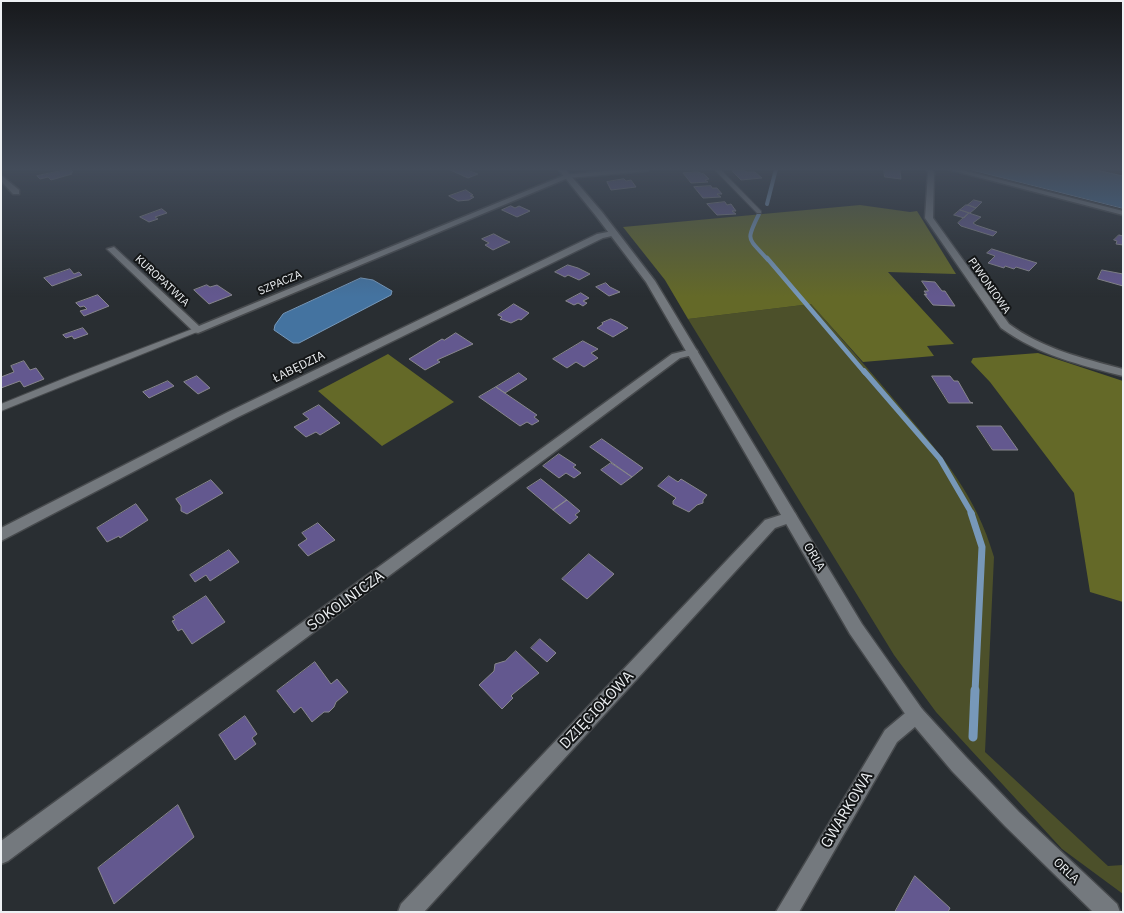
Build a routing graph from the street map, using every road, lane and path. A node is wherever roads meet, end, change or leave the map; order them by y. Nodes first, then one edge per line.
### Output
1 (472, 212) edge
2 (596, 212) edge
3 (928, 212) edge
4 (613, 233) junction
5 (111, 249) dead end
6 (198, 330) junction
7 (693, 352) junction
8 (1123, 373) edge
9 (1, 408) edge
10 (790, 517) junction
11 (1, 535) edge
12 (916, 715) junction
13 (1, 854) edge
14 (408, 912) edge
15 (787, 912) edge
16 (1109, 912) edge

1 - 6 street, SZPACZA
2 - 4 street, ORLA
3 - 8 street, PIWONIOWA
4 - 7 street, ORLA
4 - 11 street, ŁABĘDZIA
5 - 6 street, KUROPATWIA
6 - 9 lane, SZPACZA
7 - 10 street, ORLA
7 - 13 street, SOKOLNICZA
10 - 12 street, ORLA
10 - 14 street, DZIĘCIOŁOWA
12 - 15 street, GWARKOWA
12 - 16 street, ORLA

